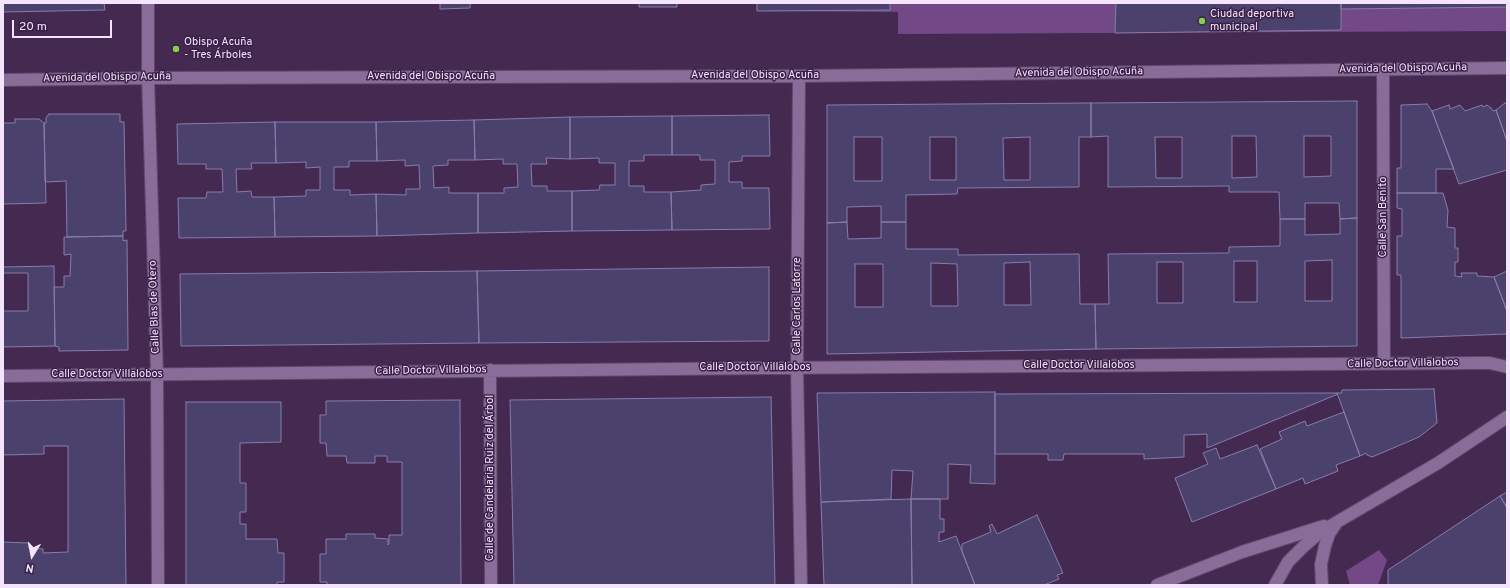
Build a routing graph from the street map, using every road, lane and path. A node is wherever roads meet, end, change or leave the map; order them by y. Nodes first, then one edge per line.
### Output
1 (148, 3) edge
2 (1507, 68) edge
3 (1383, 70) junction
4 (799, 76) junction
5 (148, 78) junction
6 (3, 80) edge
7 (1384, 364) junction
8 (1507, 367) edge
9 (797, 368) junction
10 (490, 370) junction
11 (157, 375) junction
12 (3, 376) edge
13 (1507, 417) edge
14 (1337, 522) junction
15 (158, 585) edge
16 (491, 585) edge
17 (801, 585) edge
18 (1157, 585) edge
19 (1275, 585) edge
20 (1322, 585) edge

1 - 5 street, Calle Blas de Otero
2 - 3 street, Avenida del Obispo Acuña
3 - 4 street, Avenida del Obispo Acuña
3 - 7 street, Calle San Benito
4 - 5 street, Avenida del Obispo Acuña
4 - 9 street, Calle Carlos Latorre
5 - 6 street, Avenida del Obispo Acuña
5 - 11 street, Calle Blas de Otero
7 - 8 street, Calle Doctor Villalobos
7 - 9 street, Calle Doctor Villalobos
9 - 10 street, Calle Doctor Villalobos
9 - 17 street, Calle Carlos Latorre
10 - 11 street, Calle Doctor Villalobos
10 - 16 street, Calle de Candelaria Ruiz del Árbol
11 - 12 street, Calle Doctor Villalobos
11 - 15 street, Calle Blas de Otero
13 - 14 street
14 - 18 street
14 - 19 street
14 - 20 street

